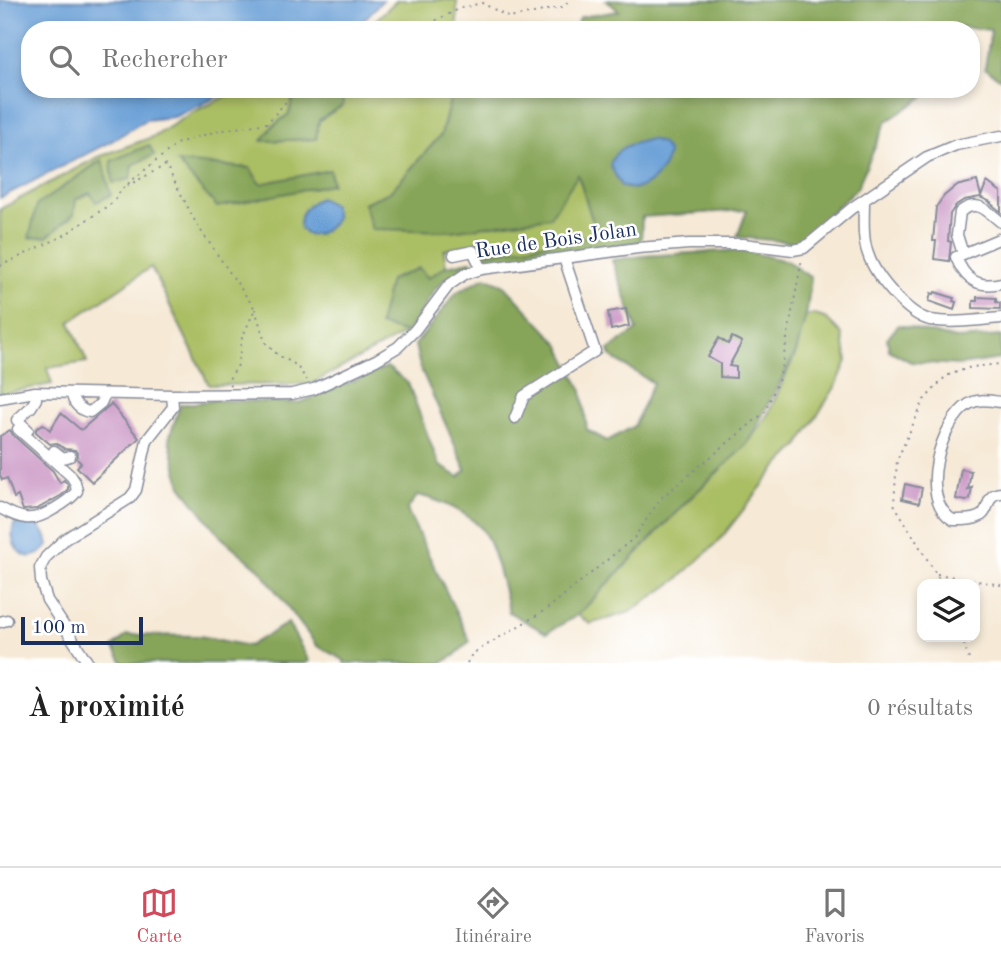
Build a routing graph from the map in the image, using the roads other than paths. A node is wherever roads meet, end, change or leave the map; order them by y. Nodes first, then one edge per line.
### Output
1 (1001, 136) edge
2 (864, 200) junction
3 (1001, 222) edge
4 (1001, 238) edge
5 (454, 255) dead end
6 (960, 256) junction
7 (564, 258) junction
8 (482, 268) junction
9 (1001, 283) edge
10 (1001, 318) edge
11 (35, 392) junction
12 (72, 393) junction
13 (105, 394) junction
14 (172, 395) junction
15 (0, 398) edge
16 (1001, 402) edge
17 (515, 418) dead end
18 (18, 429) dead end
19 (70, 456) dead end
20 (1001, 492) edge
21 (0, 508) edge
22 (88, 663) edge

1 - 2 street
2 - 7 street, Rue de Bois Jolan
2 - 10 street
3 - 6 street
4 - 6 street
5 - 8 street
6 - 9 street
7 - 8 street, Rue de Bois Jolan
7 - 17 street
8 - 14 street, Rue de Bois Jolan
11 - 12 street, Rue de Bois Jolan
11 - 15 street, Rue de Bois Jolan
11 - 19 street
12 - 13 street, Rue de Bois Jolan
12 - 13 street
13 - 14 street, Rue de Bois Jolan
14 - 22 street
16 - 20 street
18 - 21 street

